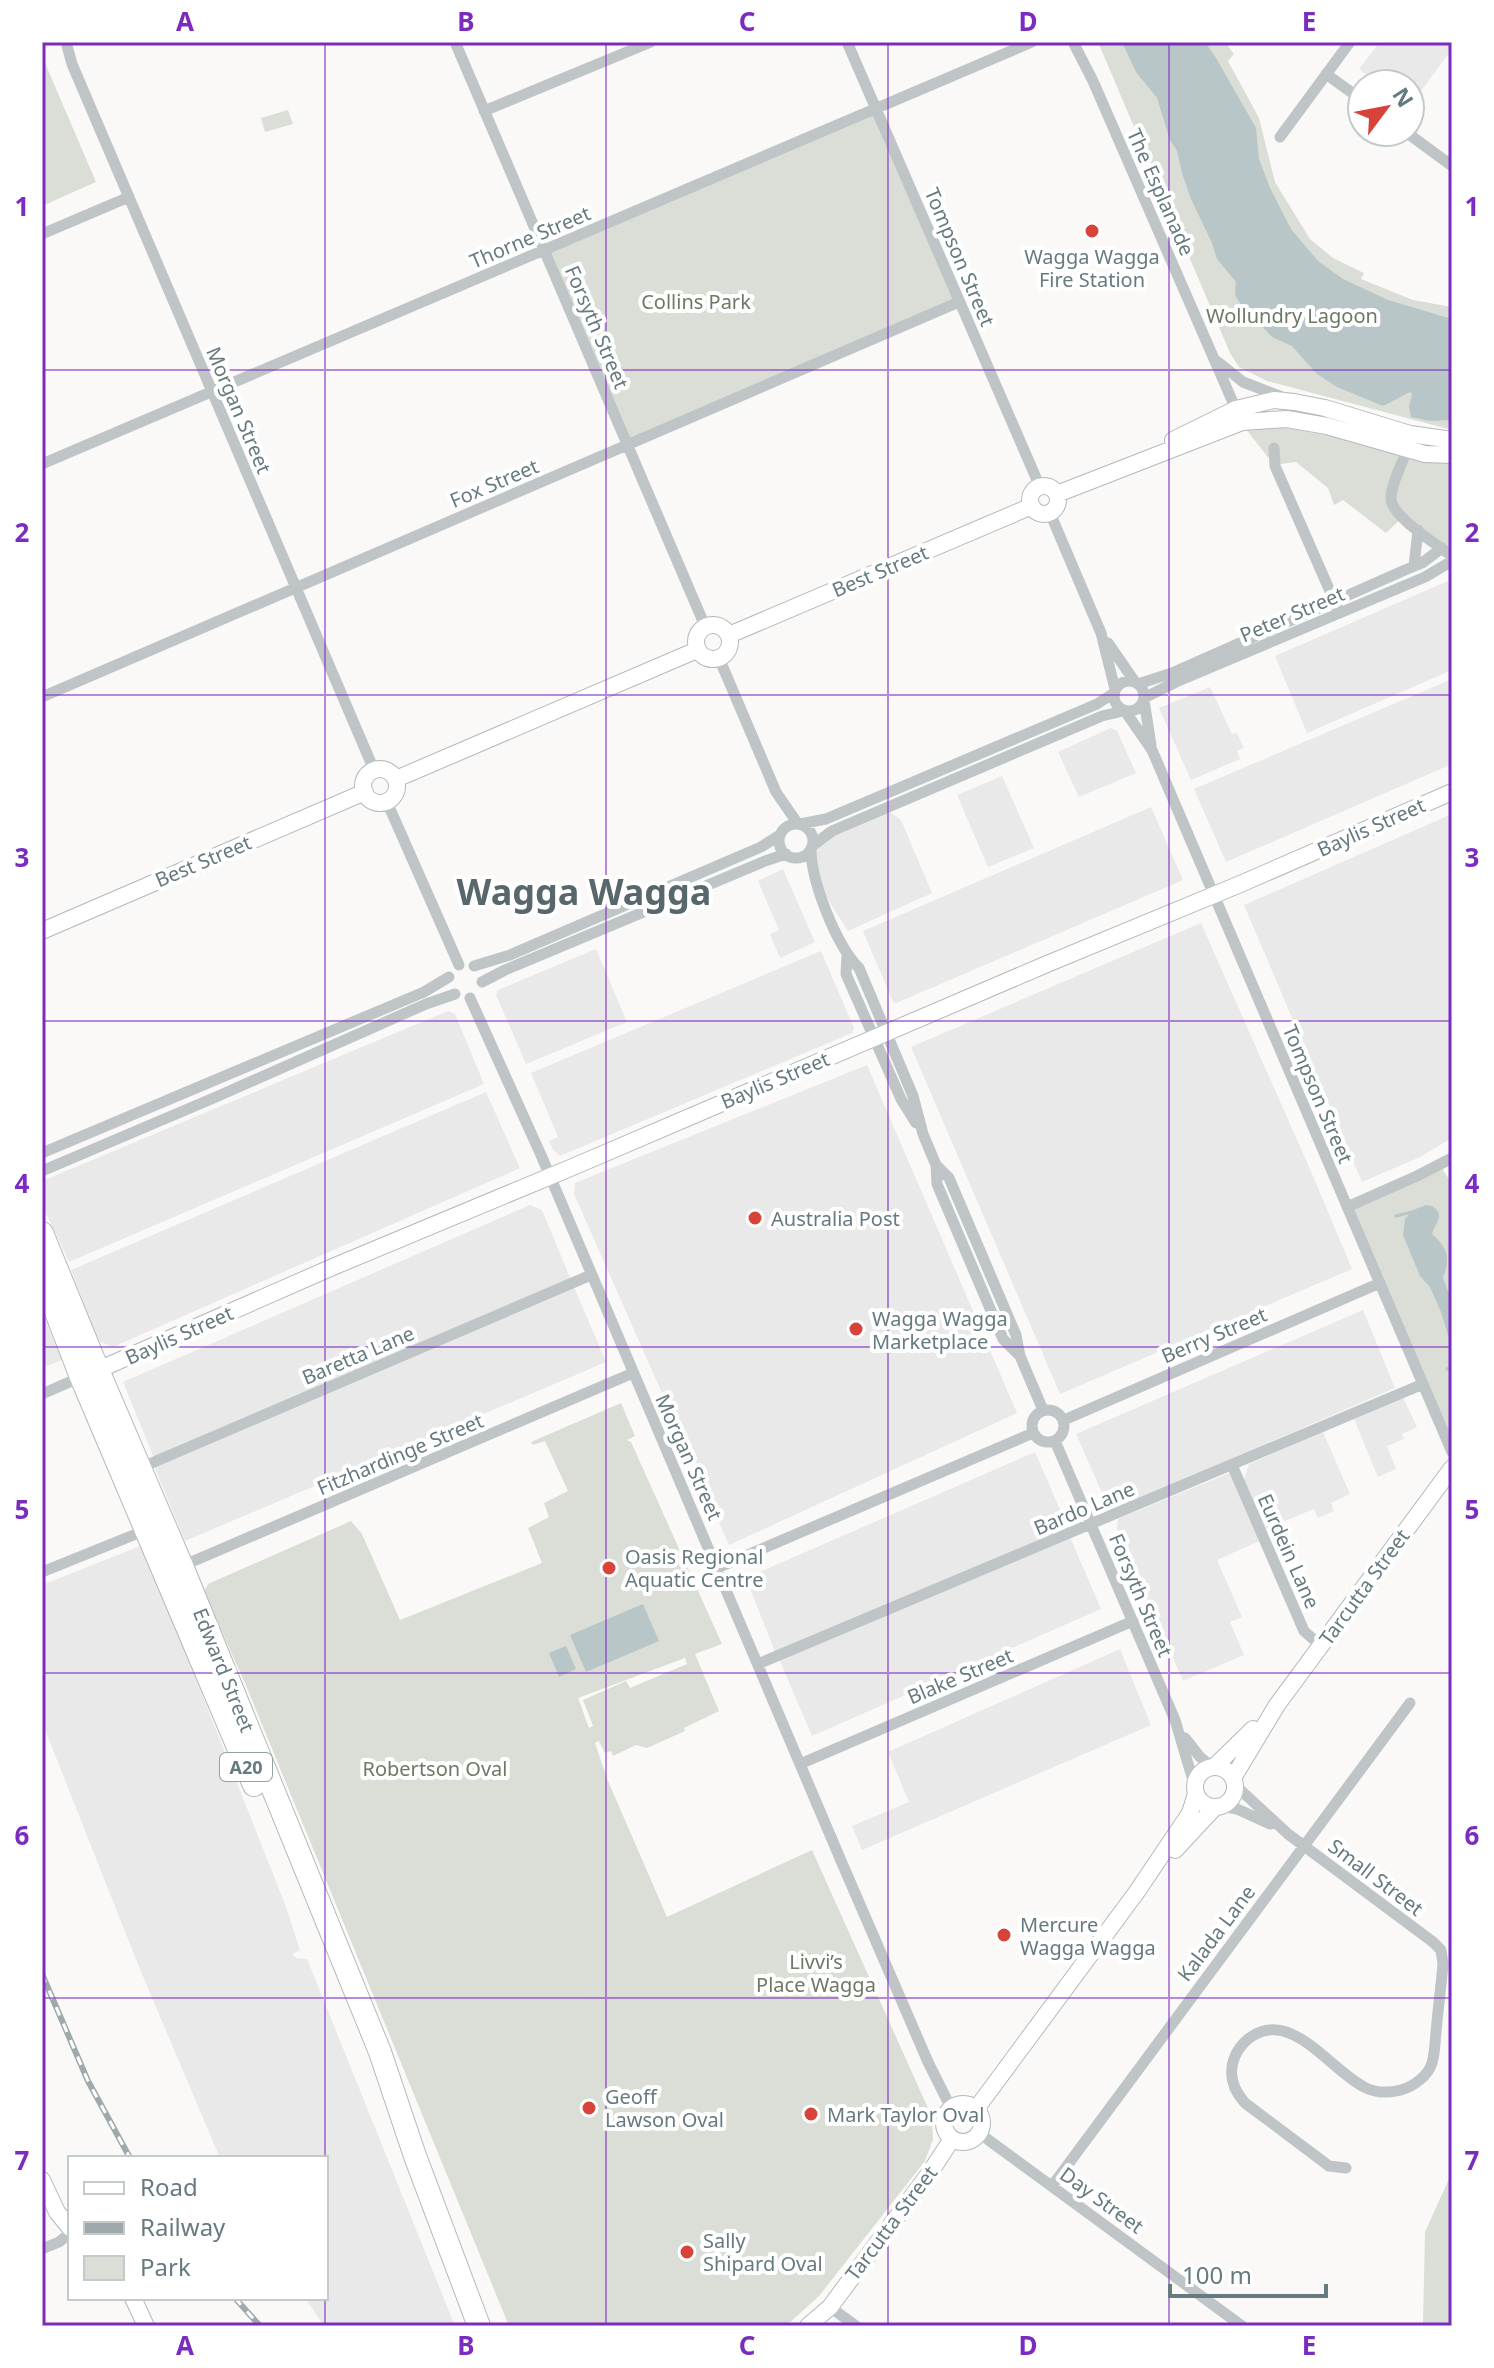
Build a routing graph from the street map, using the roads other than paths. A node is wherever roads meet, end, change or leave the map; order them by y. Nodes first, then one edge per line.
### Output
1 (56, 42) edge
2 (66, 42) edge
3 (455, 42) edge
4 (651, 42) edge
5 (847, 42) edge
6 (1032, 42) edge
7 (1073, 42) edge
8 (1350, 42) edge
9 (72, 64) junction
10 (1326, 74) junction
11 (1346, 88) edge
12 (875, 109) junction
13 (484, 111) junction
14 (1280, 137) dead end
15 (1426, 147) edge
16 (1452, 166) edge
17 (129, 197) junction
18 (42, 234) edge
19 (544, 250) junction
20 (959, 302) junction
21 (1214, 359) junction
22 (212, 392) junction
23 (1294, 402) junction
24 (1239, 415) junction
25 (1452, 440) edge
26 (1408, 442) junction
27 (628, 445) junction
28 (1274, 448) dead end
29 (1452, 455) edge
30 (42, 464) edge
31 (1040, 487) junction
32 (1057, 494) junction
33 (1032, 506) junction
34 (1050, 513) junction
35 (1418, 530) junction
36 (1449, 555) edge
37 (1414, 566) junction
38 (296, 588) junction
39 (1334, 601) junction
40 (1340, 613) junction
41 (705, 626) junction
42 (1101, 633) junction
43 (729, 635) junction
44 (1263, 639) junction
45 (697, 650) junction
46 (719, 658) junction
47 (1217, 659) junction
48 (1136, 683) junction
49 (1114, 691) junction
50 (42, 697) edge
51 (1144, 699) junction
52 (1124, 711) junction
53 (1037, 728) junction
54 (1043, 740) junction
55 (990, 748) junction
56 (1152, 750) junction
57 (996, 761) junction
58 (374, 770) junction
59 (930, 774) junction
60 (396, 779) junction
61 (935, 787) junction
62 (365, 792) junction
63 (776, 792) junction
64 (1452, 792) edge
65 (882, 795) junction
66 (387, 802) junction
67 (888, 808) junction
68 (799, 824) junction
69 (781, 833) junction
70 (811, 847) junction
71 (788, 855) junction
72 (709, 869) junction
73 (715, 882) junction
74 (816, 885) junction
75 (659, 891) junction
76 (1213, 894) junction
77 (665, 903) junction
78 (601, 915) junction
79 (606, 928) junction
80 (42, 931) edge
81 (555, 942) junction
82 (459, 965) junction
83 (474, 966) junction
84 (449, 977) junction
85 (482, 982) junction
86 (455, 994) junction
87 (470, 998) junction
88 (379, 1011) junction
89 (384, 1023) junction
90 (325, 1034) junction
91 (881, 1036) junction
92 (330, 1047) junction
93 (264, 1059) junction
94 (270, 1073) junction
95 (210, 1082) junction
96 (216, 1097) junction
97 (149, 1108) junction
98 (156, 1123) junction
99 (94, 1131) junction
100 (101, 1146) junction
101 (42, 1153) edge
102 (1452, 1158) edge
103 (42, 1171) edge
104 (550, 1177) junction
105 (1347, 1207) junction
106 (42, 1233) edge
107 (591, 1275) junction
108 (42, 1276) edge
109 (1380, 1283) junction
110 (633, 1373) junction
111 (90, 1374) junction
112 (1423, 1384) junction
113 (42, 1394) edge
114 (1043, 1410) junction
115 (1064, 1420) junction
116 (1033, 1433) junction
117 (1055, 1441) junction
118 (1452, 1452) edge
119 (1232, 1465) junction
120 (139, 1468) junction
121 (1452, 1468) edge
122 (1092, 1525) junction
123 (146, 1530) junction
124 (717, 1568) junction
125 (173, 1570) junction
126 (42, 1572) edge
127 (1133, 1621) junction
128 (1321, 1646) junction
129 (758, 1664) junction
130 (1410, 1703) dead end
131 (1277, 1705) junction
132 (1175, 1720) junction
133 (800, 1764) junction
134 (1213, 1766) junction
135 (1234, 1781) junction
136 (1195, 1790) junction
137 (1218, 1806) junction
138 (1288, 1834) junction
139 (1305, 1846) junction
140 (1136, 1893) junction
141 (951, 2108) junction
142 (976, 2109) junction
143 (979, 2133) junction
144 (952, 2139) junction
145 (1346, 2168) dead end
146 (42, 2180) edge
147 (1052, 2186) junction
148 (434, 2205) junction
149 (68, 2227) edge
150 (68, 2232) edge
151 (42, 2249) edge
152 (134, 2300) edge
153 (830, 2307) junction
154 (146, 2326) edge
155 (479, 2326) edge
156 (490, 2326) edge
157 (808, 2326) edge
158 (824, 2326) edge
159 (856, 2326) edge
160 (1242, 2326) edge

1 - 9 street, Morgan Street
2 - 9 street, Morgan Street
3 - 13 street, Forsyth Street
4 - 13 street
5 - 12 street, Tompson Street
6 - 12 street, Thorne Street
7 - 21 street, The Esplanade
8 - 10 street
9 - 17 street, Morgan Street
10 - 11 street
10 - 14 street
12 - 19 street, Thorne Street
12 - 20 street, Tompson Street
13 - 19 street, Forsyth Street
15 - 16 street
17 - 18 street
17 - 22 street, Morgan Street
19 - 22 street, Thorne Street
19 - 27 street, Forsyth Street
20 - 27 street, Fox Street
20 - 31 street, Tompson Street
21 - 23 street, The Esplanade
21 - 24 street, The Esplanade
22 - 30 street, Thorne Street
22 - 38 street, Morgan Street
23 - 24 street
23 - 26 street
24 - 26 street
24 - 32 street
25 - 26 street
26 - 29 street
26 - 35 street
27 - 38 street, Fox Street
27 - 41 street, Forsyth Street
28 - 39 street
31 - 32 street
31 - 33 street
32 - 34 street
33 - 34 street
33 - 43 street, Best Street
34 - 42 street
35 - 36 street
35 - 37 street
36 - 37 street, Peter Street
36 - 40 street, Peter Street
37 - 39 street, Peter Street
38 - 50 street, Fox Street
38 - 58 street, Morgan Street
39 - 40 street
39 - 44 street, Peter Street
40 - 44 street, Peter Street
41 - 43 street
41 - 45 street
42 - 48 street
42 - 49 street
43 - 46 street
44 - 47 street, Peter Street
45 - 46 street
45 - 60 street
46 - 63 street
47 - 48 street, Peter Street
47 - 51 street, Peter Street
48 - 49 street
48 - 51 street
49 - 52 street
49 - 53 street
51 - 52 street
51 - 56 street, Tompson Street
52 - 54 street
52 - 56 street, Tompson Street
53 - 54 street
53 - 55 street
54 - 57 street
55 - 57 street
55 - 59 street
56 - 76 street, Tompson Street
57 - 61 street
58 - 60 street
58 - 62 street
59 - 61 street
59 - 65 street
60 - 66 street
61 - 67 street
62 - 66 street
62 - 80 street, Best Street
63 - 68 street
63 - 69 street
64 - 76 street, Baylis Street
65 - 67 street
65 - 68 street
66 - 82 street
67 - 70 street
68 - 69 street
68 - 70 street
69 - 71 street
69 - 72 street
70 - 71 street
70 - 74 street
71 - 73 street
71 - 74 street
72 - 73 street
72 - 75 street
73 - 77 street
74 - 91 street
75 - 77 street
75 - 78 street
76 - 91 street, Baylis Street
76 - 105 street, Tompson Street
77 - 79 street
78 - 79 street
78 - 81 street
79 - 81 street
81 - 83 street
81 - 85 street
82 - 83 street
82 - 84 street
83 - 85 street
84 - 86 street
84 - 88 street
85 - 87 street
86 - 87 street
86 - 89 street
87 - 104 street, Morgan Street
88 - 89 street
88 - 90 street
89 - 92 street
90 - 92 street
90 - 93 street
91 - 104 street, Baylis Street
91 - 114 street
92 - 94 street
93 - 94 street
93 - 95 street
94 - 96 street
95 - 96 street
95 - 97 street
96 - 98 street
97 - 98 street
97 - 99 street
98 - 100 street
99 - 100 street
99 - 101 street
100 - 103 street
102 - 105 street
104 - 107 street, Morgan Street
104 - 111 street, Baylis Street
105 - 109 street, Tompson Street
106 - 111 highway, Edward Street / A20
107 - 110 street, Morgan Street
107 - 120 street, Baretta Lane
108 - 111 highway, Edward Street / A20
109 - 112 street, Tompson Street
109 - 115 street, Berry Street
110 - 124 street, Morgan Street
110 - 125 street, Fitzhardinge Street
111 - 113 street
111 - 120 highway, Edward Street / A20
111 - 123 highway, Edward Street / A20
112 - 118 street, Tompson Street
112 - 119 street, Bardo Lane
114 - 115 street
114 - 116 street
115 - 117 street
116 - 117 street
116 - 124 street
117 - 122 street, Forsyth Street
119 - 122 street, Bardo Lane
119 - 128 street, Eurdein Lane
120 - 125 highway, Edward Street / A20
121 - 128 street, Tarcutta Street
122 - 127 street, Forsyth Street
122 - 129 street, Bardo Lane
123 - 125 highway, Edward Street / A20
123 - 126 street
124 - 129 street, Morgan Street
125 - 148 highway, Edward Street / A20
127 - 132 street, Forsyth Street
127 - 133 street, Blake Street
128 - 131 street, Tarcutta Street
129 - 133 street, Morgan Street
130 - 139 street, Kalada Lane
131 - 134 street, Tarcutta Street
131 - 135 street, Tarcutta Street
132 - 134 street, Forsyth Street
132 - 136 street, Forsyth Street
133 - 141 street, Morgan Street
134 - 135 street
134 - 136 street
135 - 137 street
135 - 138 street, Small Street
136 - 137 street
136 - 140 street
137 - 138 street, Small Street
137 - 140 street
138 - 139 street, Small Street
139 - 145 street, Small Street
139 - 147 street, Kalada Lane
140 - 142 street
141 - 142 street
141 - 144 street
142 - 143 street
143 - 144 street
143 - 147 street, Day Street
144 - 153 street, Tarcutta Street
146 - 149 street
147 - 160 street, Day Street
148 - 155 highway, Edward Street / A20
148 - 156 highway, Edward Street / A20
150 - 151 street
152 - 154 street
153 - 157 street, Tarcutta Street
153 - 158 street, Tarcutta Street
153 - 159 street

